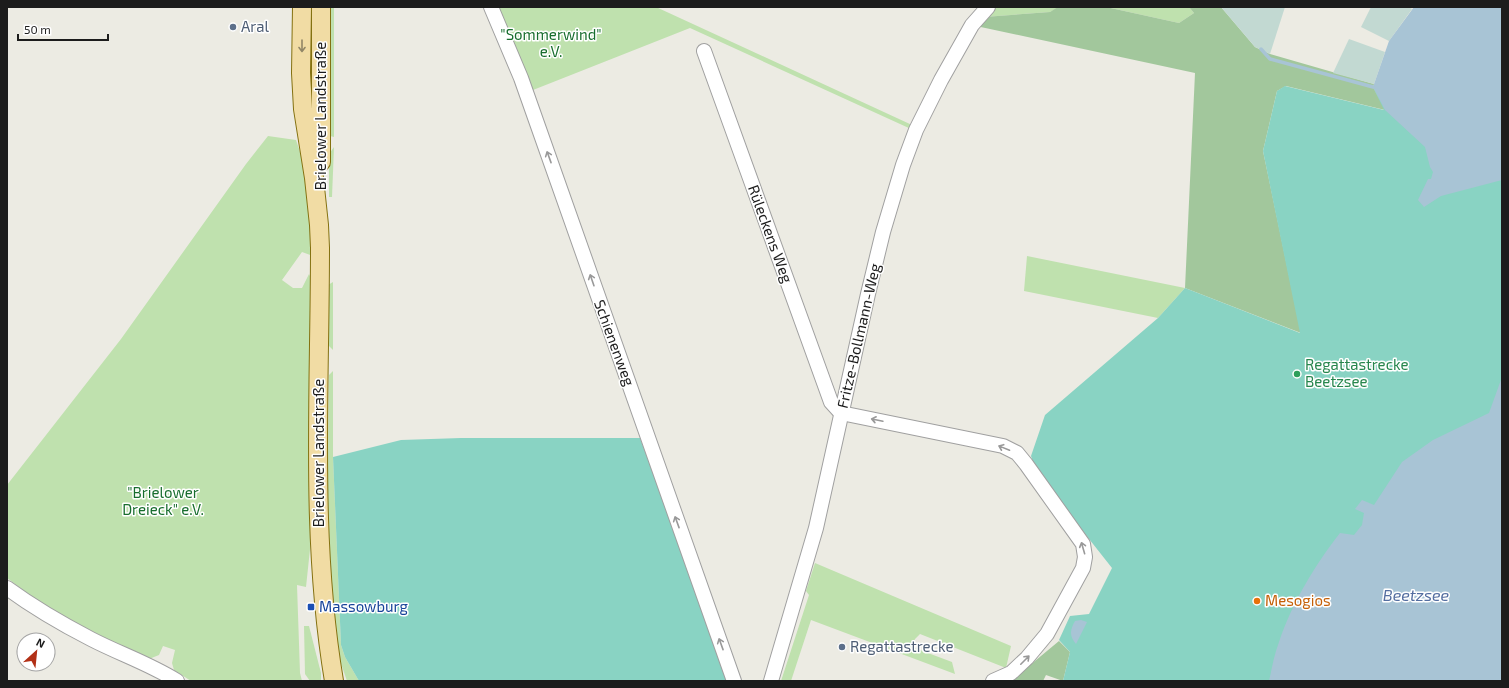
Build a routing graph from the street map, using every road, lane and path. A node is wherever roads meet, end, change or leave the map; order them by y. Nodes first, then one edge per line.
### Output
1 (302, 7) edge
2 (321, 7) edge
3 (491, 7) edge
4 (988, 7) edge
5 (704, 51) dead end
6 (319, 225) junction
7 (842, 413) junction
8 (7, 588) edge
9 (177, 681) edge
10 (334, 681) edge
11 (734, 681) edge
12 (771, 681) edge
13 (993, 681) edge

1 -> 6 main road, Brielower Landstraße
2 - 6 main road, Brielower Landstraße
11 -> 3 street, Schienenweg
4 - 7 street, Fritze-Bollmann-Weg
5 - 7 street, Rüleckens Weg
6 - 10 main road, Brielower Landstraße
7 - 12 street, Fritze-Bollmann-Weg
13 -> 7 street
8 - 9 street

